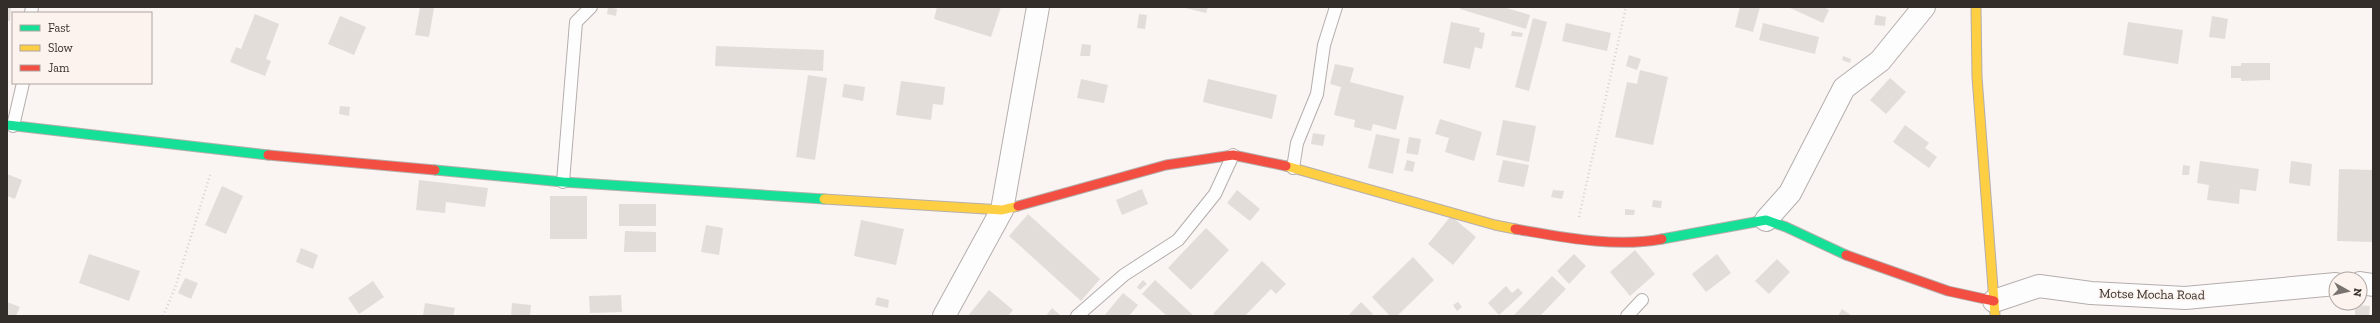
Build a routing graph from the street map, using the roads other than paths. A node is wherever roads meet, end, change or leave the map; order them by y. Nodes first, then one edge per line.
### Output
1 (591, 7) edge
2 (1038, 7) edge
3 (1336, 7) edge
4 (1924, 7) edge
5 (1976, 7) edge
6 (23, 84) edge
7 (10, 126) edge
8 (1233, 155) junction
9 (1293, 168) junction
10 (563, 182) junction
11 (1002, 210) junction
12 (1766, 220) junction
13 (2328, 285) edge
14 (1642, 300) dead end
15 (1994, 309) edge
16 (944, 316) edge
17 (1077, 316) edge
18 (1627, 316) edge

1 - 10 lane
2 - 11 street
3 - 9 lane
4 - 12 street
5 - 15 street
6 - 7 lane
7 - 10 street
8 - 9 street
8 - 11 street
8 - 17 lane
9 - 12 street
10 - 11 street
11 - 16 street
12 - 15 street
13 - 15 street, Motse Mocha Road
14 - 18 lane

